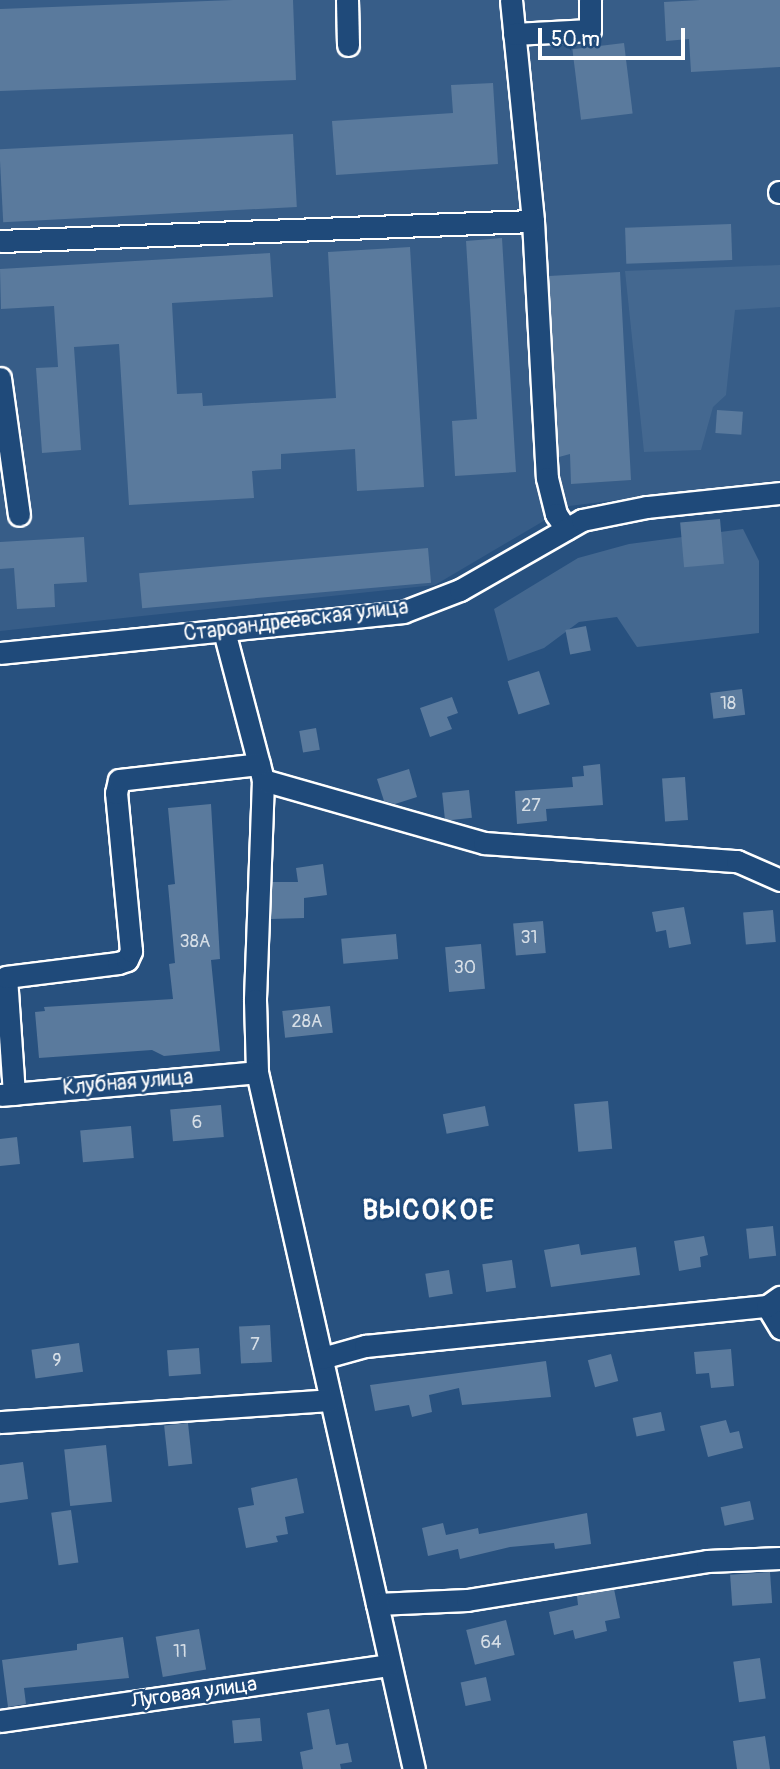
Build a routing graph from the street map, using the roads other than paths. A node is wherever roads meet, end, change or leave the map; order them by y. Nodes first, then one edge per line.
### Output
1 (347, 0) edge
2 (511, 0) edge
3 (590, 0) edge
4 (514, 34) junction
5 (348, 45) dead end
6 (533, 221) junction
7 (0, 241) edge
8 (0, 378) edge
9 (780, 493) edge
10 (19, 515) dead end
11 (566, 529) junction
12 (224, 631) junction
13 (0, 653) edge
14 (261, 772) junction
15 (780, 880) edge
16 (257, 1072) junction
17 (7, 1095) edge
18 (774, 1302) edge
19 (780, 1328) edge
20 (322, 1358) junction
21 (330, 1400) junction
22 (0, 1422) edge
23 (780, 1558) edge
24 (377, 1604) junction
25 (388, 1665) junction
26 (0, 1721) edge
27 (414, 1769) edge

1 - 5 street
2 - 4 street
3 - 4 street
4 - 6 street
6 - 7 street
6 - 11 street
8 - 10 street
9 - 11 street, Староандреевская улица
11 - 12 street, Староандреевская улица
12 - 13 street, Староандреевская улица
12 - 14 street
14 - 15 street
14 - 16 street
14 - 17 street
16 - 17 street, Клубная улица
16 - 20 street
18 - 19 street
18 - 20 street
20 - 21 street
21 - 22 street
21 - 24 street
23 - 24 street
24 - 25 street
25 - 26 street, Луговая улица
25 - 27 street

